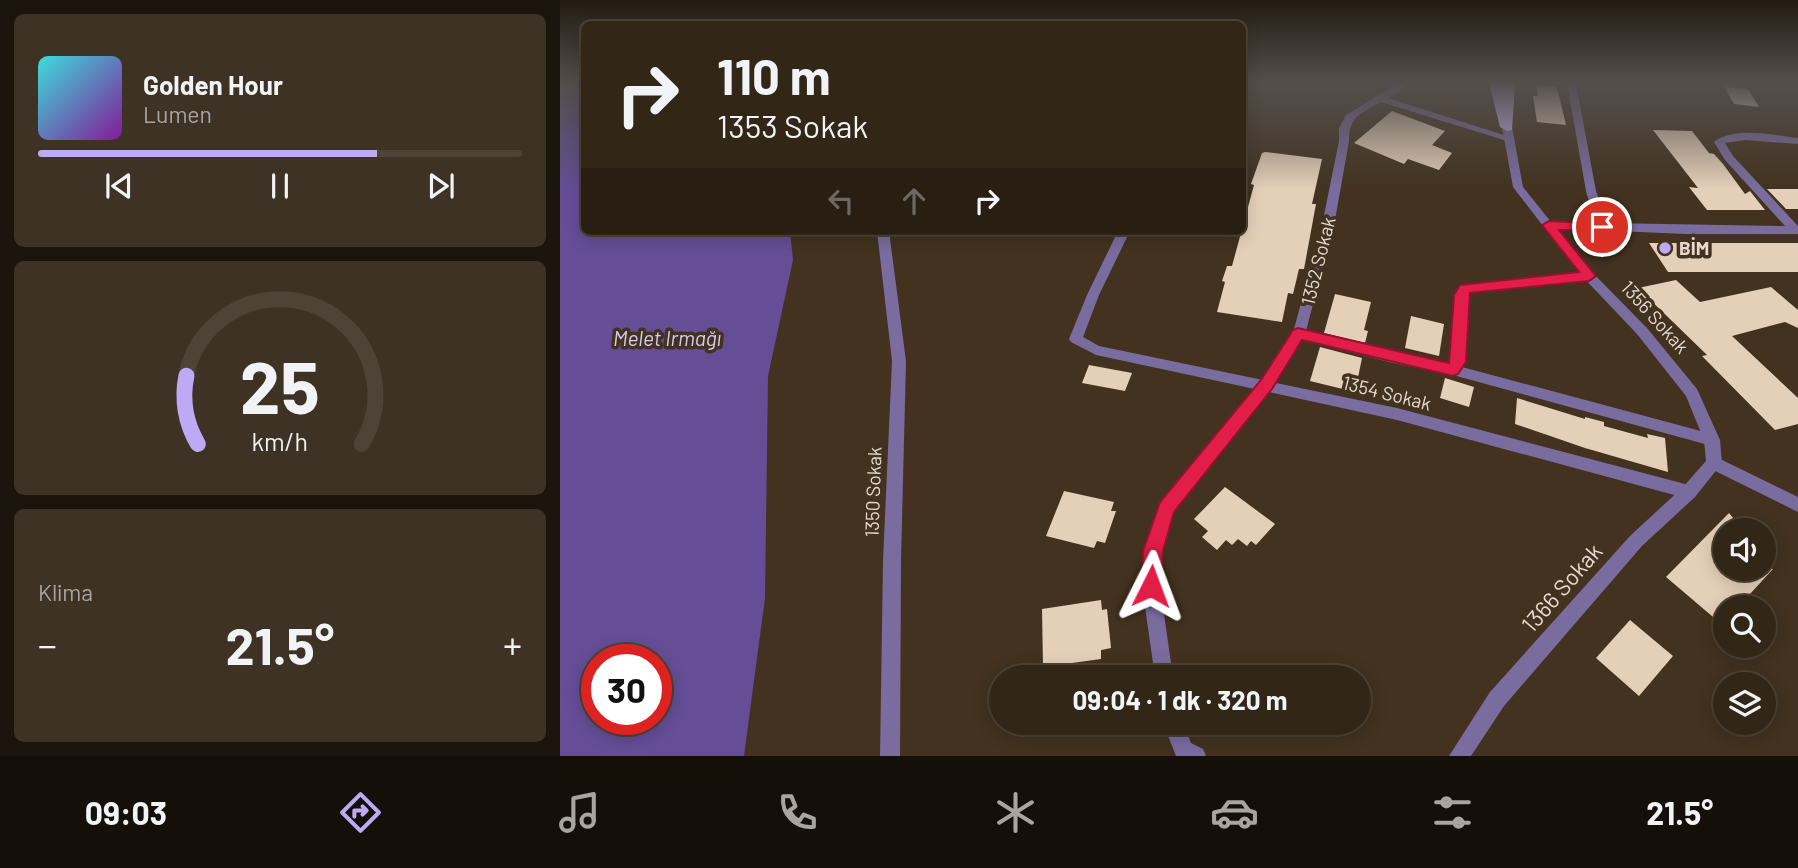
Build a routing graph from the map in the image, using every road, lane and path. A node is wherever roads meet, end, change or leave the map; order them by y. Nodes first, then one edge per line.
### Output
1 (1348, 118) edge
2 (1456, 118) edge
3 (1504, 118) edge
4 (1507, 118) edge
5 (1577, 118) edge
6 (1508, 132) junction
7 (1798, 141) edge
8 (1549, 225) junction
9 (1602, 227) junction
10 (1796, 230) edge
11 (883, 235) edge
12 (1122, 235) edge
13 (1589, 276) junction
14 (1298, 334) junction
15 (1453, 370) junction
16 (1266, 384) junction
17 (1712, 440) junction
18 (1714, 463) junction
19 (1689, 492) junction
20 (1798, 505) edge
21 (1162, 665) edge
22 (1178, 735) edge
23 (890, 756) edge
24 (1196, 756) edge
25 (1459, 756) edge

1 - 14 street, 1352 Sokak
2 - 6 street
3 - 6 highway
4 - 6 highway
5 - 9 street
6 - 8 street, 1356 Sokak
7 - 10 street
8 - 9 street
8 - 13 street, 1356 Sokak
9 - 10 street
11 - 23 street, 1350 Sokak
12 - 16 street, 1354 Sokak
13 - 15 street
13 - 17 street, 1356 Sokak
14 - 15 street
14 - 16 street, 1352 Sokak
15 - 17 street
16 - 19 street, 1354 Sokak
16 - 21 street, 1352 Sokak
17 - 18 street, 1356 Sokak
18 - 19 street, 1366 Sokak
18 - 20 street
19 - 25 street, 1366 Sokak
22 - 24 street

